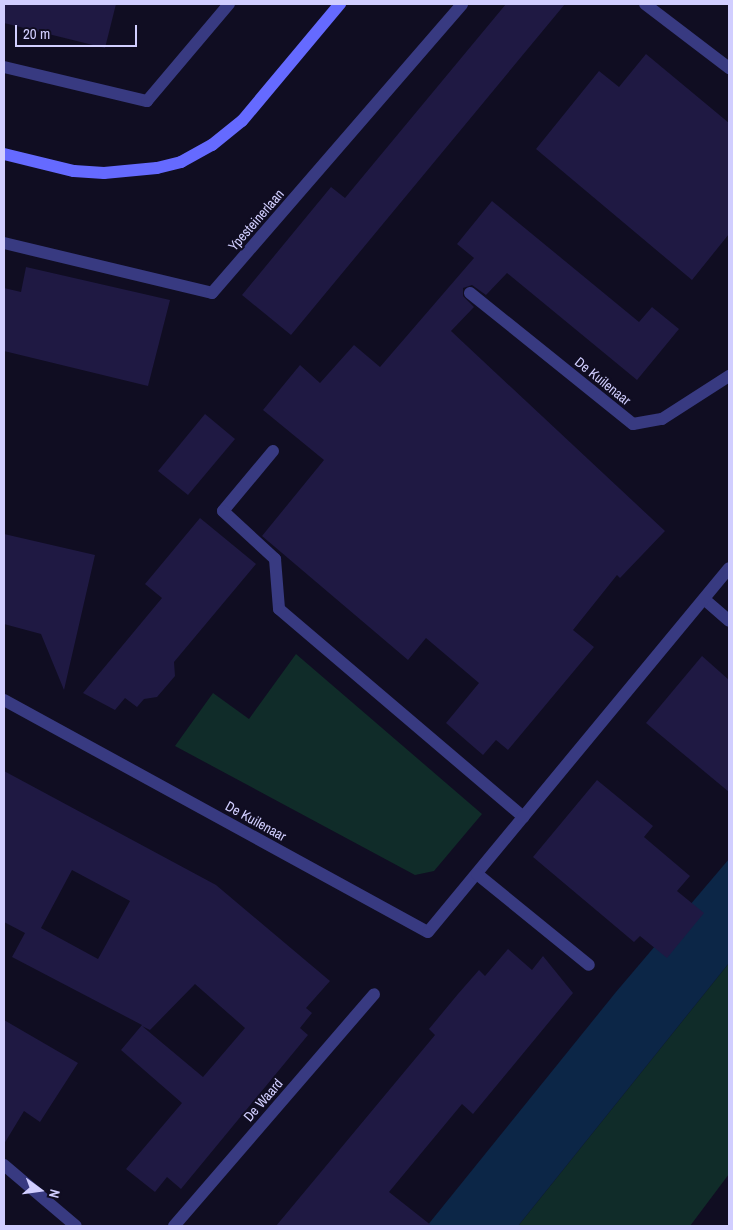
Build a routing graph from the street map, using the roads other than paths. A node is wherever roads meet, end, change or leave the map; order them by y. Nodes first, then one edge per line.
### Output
1 (229, 4) edge
2 (340, 4) edge
3 (462, 4) edge
4 (645, 4) edge
5 (4, 67) edge
6 (729, 68) edge
7 (4, 154) edge
8 (4, 243) edge
9 (470, 293) dead end
10 (729, 376) edge
11 (273, 452) dead end
12 (729, 568) edge
13 (704, 599) junction
14 (729, 621) edge
15 (4, 700) edge
16 (523, 817) junction
17 (477, 874) junction
18 (589, 965) dead end
19 (374, 994) dead end
20 (4, 1165) edge
21 (76, 1226) edge
22 (174, 1226) edge

1 - 5 street
2 - 7 street
3 - 8 street, Ypesteinerlaan
4 - 6 street
9 - 10 street, De Kuilenaar
11 - 16 street
12 - 13 street, De Kuilenaar
13 - 14 street
13 - 16 street, De Kuilenaar
15 - 17 street, De Kuilenaar
16 - 17 street, De Kuilenaar
17 - 18 street
19 - 22 street, De Waard
20 - 21 street

